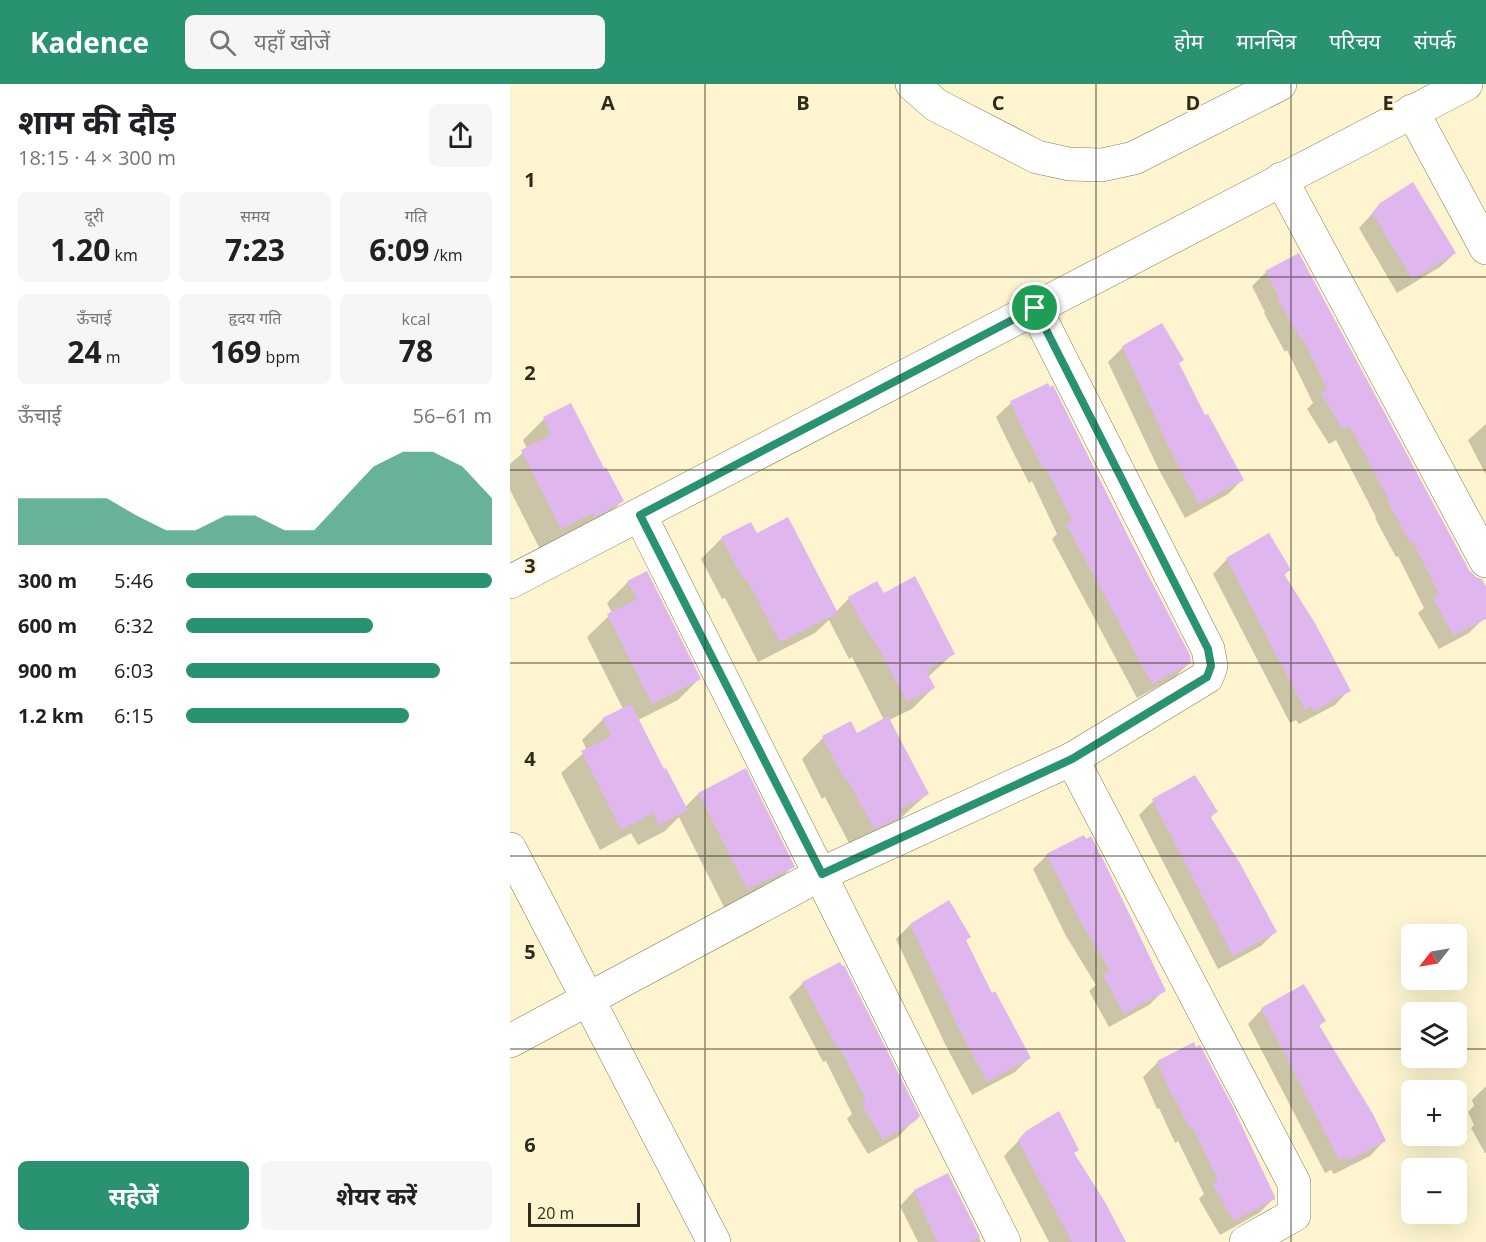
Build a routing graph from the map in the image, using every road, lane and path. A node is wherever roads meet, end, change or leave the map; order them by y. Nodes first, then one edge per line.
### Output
1 (912, 84) edge
2 (1280, 84) edge
3 (1466, 84) edge
4 (1412, 111) junction
5 (1281, 179) junction
6 (1486, 248) edge
7 (1035, 308) junction
8 (640, 515) junction
9 (1486, 561) edge
10 (510, 582) edge
11 (1072, 759) junction
12 (510, 849) edge
13 (822, 874) junction
14 (589, 999) junction
15 (510, 1041) edge
16 (714, 1242) edge
17 (1004, 1242) edge
18 (1246, 1242) edge

1 - 2 street
3 - 4 street
4 - 5 street
4 - 6 street
5 - 7 street
5 - 9 street
7 - 8 street
7 - 11 street
8 - 10 street
8 - 13 street
11 - 13 street
11 - 18 street
12 - 14 street
13 - 14 street
13 - 17 street
14 - 15 street
14 - 16 street

